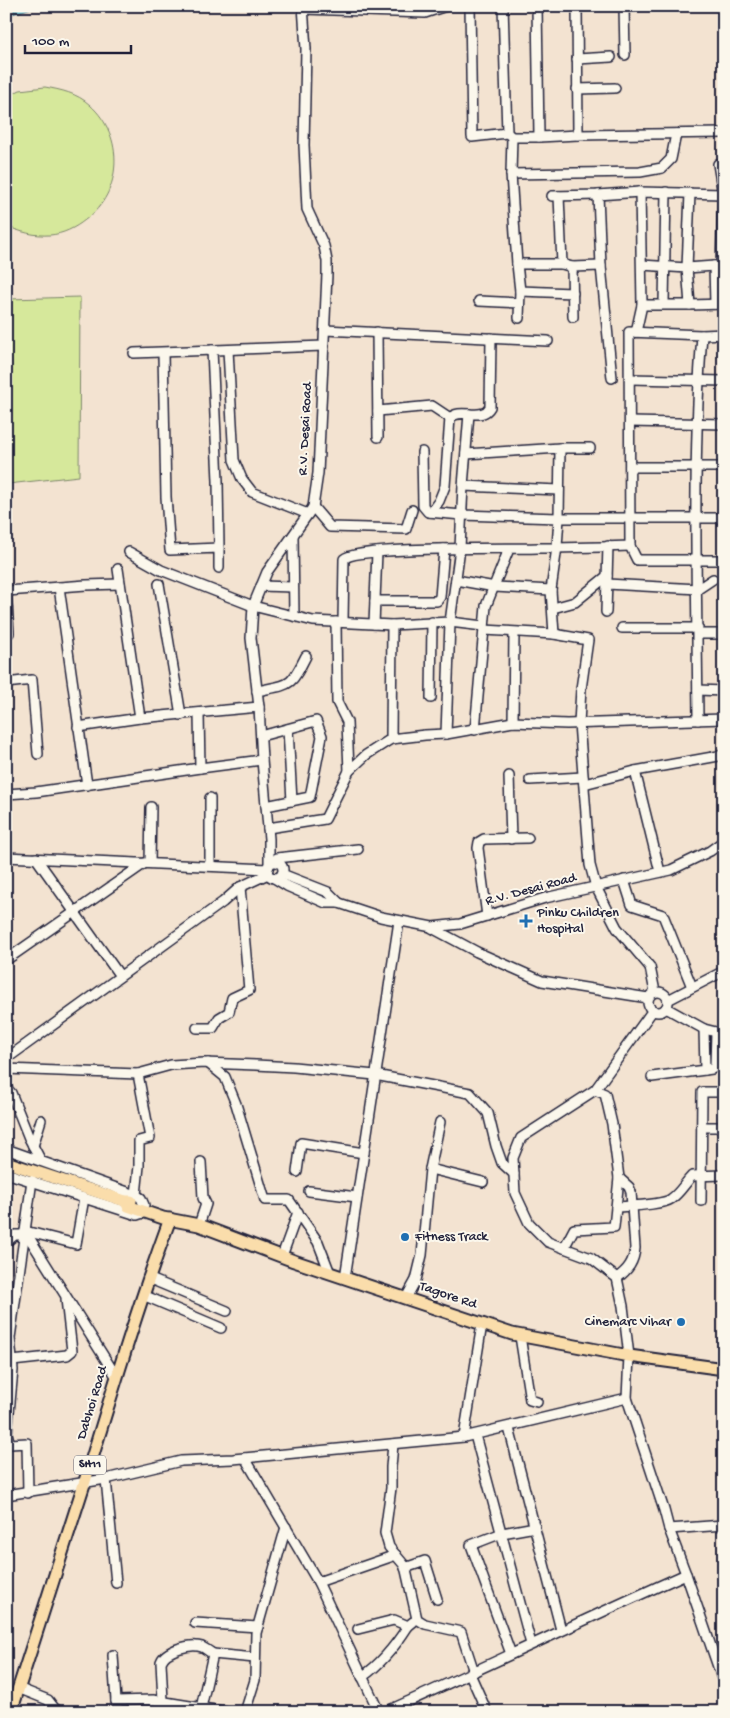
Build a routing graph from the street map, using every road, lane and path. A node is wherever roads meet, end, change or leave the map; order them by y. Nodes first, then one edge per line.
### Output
1 (446, 6) edge
2 (470, 6) edge
3 (503, 6) edge
4 (537, 6) edge
5 (577, 6) edge
6 (624, 6) edge
7 (303, 8) edge
8 (364, 9) edge
9 (396, 9) edge
10 (425, 10) edge
11 (625, 55) dead end
12 (611, 57) dead end
13 (577, 59) junction
14 (615, 88) dead end
15 (577, 89) junction
16 (724, 133) edge
17 (676, 134) junction
18 (510, 135) junction
19 (578, 135) junction
20 (539, 137) junction
21 (718, 164) dead end
22 (511, 174) junction
23 (722, 179) edge
24 (640, 192) junction
25 (666, 192) junction
26 (690, 193) junction
27 (723, 194) edge
28 (598, 195) junction
29 (517, 264) junction
30 (562, 264) junction
31 (642, 265) junction
32 (601, 266) junction
33 (665, 266) junction
34 (572, 267) junction
35 (720, 267) edge
36 (687, 268) junction
37 (520, 291) junction
38 (573, 293) junction
39 (480, 301) dead end
40 (519, 303) junction
41 (664, 304) junction
42 (719, 304) edge
43 (642, 305) junction
44 (690, 305) junction
45 (573, 317) dead end
46 (519, 318) dead end
47 (324, 330) junction
48 (378, 332) junction
49 (636, 332) junction
50 (702, 334) junction
51 (724, 334) edge
52 (491, 338) junction
53 (548, 341) dead end
54 (324, 346) junction
55 (212, 350) junction
56 (228, 350) junction
57 (134, 353) dead end
58 (163, 353) junction
59 (612, 378) dead end
60 (630, 379) junction
61 (698, 381) junction
62 (724, 381) edge
63 (378, 411) junction
64 (469, 414) junction
65 (450, 418) junction
66 (630, 422) junction
67 (724, 424) edge
68 (698, 425) junction
69 (378, 437) dead end
70 (560, 448) junction
71 (590, 448) dead end
72 (422, 452) dead end
73 (466, 454) junction
74 (630, 467) junction
75 (724, 467) edge
76 (698, 468) junction
77 (463, 486) junction
78 (559, 490) junction
79 (313, 506) junction
80 (412, 510) dead end
81 (431, 512) junction
82 (308, 514) junction
83 (462, 516) junction
84 (559, 518) junction
85 (630, 518) junction
86 (697, 518) junction
87 (724, 518) edge
88 (293, 536) junction
89 (608, 546) junction
90 (630, 546) junction
91 (219, 548) junction
92 (460, 548) junction
93 (557, 548) junction
94 (444, 549) junction
95 (509, 549) junction
96 (128, 552) dead end
97 (377, 552) junction
98 (724, 560) edge
99 (697, 561) junction
100 (219, 568) dead end
101 (118, 569) dead end
102 (713, 579) dead end
103 (456, 580) junction
104 (607, 580) junction
105 (120, 584) junction
106 (159, 584) dead end
107 (261, 586) junction
108 (59, 587) junction
109 (293, 587) junction
110 (494, 587) junction
111 (697, 589) junction
112 (6, 590) edge
113 (551, 590) junction
114 (6, 596) edge
115 (375, 601) junction
116 (253, 606) junction
117 (553, 608) junction
118 (606, 612) dead end
119 (294, 616) junction
120 (340, 622) junction
121 (432, 622) junction
122 (450, 622) junction
123 (374, 624) junction
124 (392, 624) junction
125 (483, 628) junction
126 (622, 628) dead end
127 (698, 631) junction
128 (6, 633) edge
129 (514, 633) junction
130 (554, 634) junction
131 (724, 634) edge
132 (306, 656) dead end
133 (6, 683) edge
134 (698, 690) junction
135 (724, 690) edge
136 (257, 691) junction
137 (431, 698) dead end
138 (259, 707) junction
139 (198, 714) junction
140 (181, 715) junction
141 (140, 718) junction
142 (724, 718) edge
143 (698, 720) junction
144 (513, 722) junction
145 (579, 723) junction
146 (78, 727) junction
147 (288, 730) junction
148 (475, 730) junction
149 (446, 734) junction
150 (261, 736) junction
151 (391, 739) junction
152 (38, 754) dead end
153 (724, 755) edge
154 (262, 760) junction
155 (200, 768) junction
156 (349, 771) junction
157 (635, 771) junction
158 (509, 776) dead end
159 (530, 780) dead end
160 (584, 780) junction
161 (87, 785) junction
162 (6, 794) edge
163 (210, 798) dead end
164 (292, 801) junction
165 (266, 806) junction
166 (150, 807) dead end
167 (268, 828) junction
168 (528, 838) dead end
169 (511, 839) junction
170 (723, 842) edge
171 (358, 849) dead end
172 (6, 857) edge
173 (36, 858) junction
174 (147, 863) junction
175 (210, 866) junction
176 (274, 869) junction
177 (660, 872) junction
178 (624, 880) junction
179 (240, 887) junction
180 (596, 887) junction
181 (74, 911) junction
182 (487, 916) junction
183 (399, 921) junction
184 (432, 928) junction
185 (6, 960) edge
186 (724, 971) edge
187 (120, 976) junction
188 (692, 987) junction
189 (652, 995) junction
190 (667, 1004) junction
191 (653, 1010) junction
192 (197, 1028) dead end
193 (704, 1029) junction
194 (720, 1033) edge
195 (6, 1059) edge
196 (208, 1063) junction
197 (6, 1069) edge
198 (705, 1070) junction
199 (138, 1074) junction
200 (376, 1075) junction
201 (652, 1077) dead end
202 (6, 1087) edge
203 (595, 1090) junction
204 (724, 1092) edge
205 (41, 1120) dead end
206 (440, 1122) dead end
207 (702, 1127) junction
208 (724, 1128) edge
209 (33, 1146) junction
210 (6, 1149) edge
211 (364, 1153) junction
212 (40, 1161) junction
213 (6, 1162) edge
214 (201, 1162) dead end
215 (430, 1169) junction
216 (297, 1172) dead end
217 (6, 1173) edge
218 (514, 1174) junction
219 (701, 1175) junction
220 (724, 1175) edge
221 (619, 1178) junction
222 (32, 1180) junction
223 (483, 1182) dead end
224 (309, 1190) dead end
225 (357, 1197) junction
226 (84, 1198) junction
227 (701, 1201) dead end
228 (138, 1204) junction
229 (632, 1205) junction
230 (616, 1207) junction
231 (298, 1212) junction
232 (170, 1219) junction
233 (199, 1225) junction
234 (24, 1233) junction
235 (6, 1242) edge
236 (564, 1248) junction
237 (282, 1256) junction
238 (331, 1274) junction
239 (148, 1278) junction
240 (345, 1278) junction
241 (617, 1278) junction
242 (143, 1295) junction
243 (66, 1297) junction
244 (406, 1298) junction
245 (227, 1311) dead end
246 (482, 1324) junction
247 (221, 1328) dead end
248 (520, 1336) junction
249 (629, 1356) junction
250 (12, 1361) junction
251 (724, 1369) edge
252 (116, 1376) junction
253 (626, 1398) junction
254 (537, 1402) dead end
255 (509, 1428) junction
256 (475, 1435) junction
257 (464, 1437) junction
258 (393, 1444) junction
259 (245, 1458) junction
260 (106, 1479) junction
261 (84, 1483) junction
262 (28, 1493) junction
263 (6, 1495) edge
264 (724, 1526) edge
265 (286, 1527) junction
266 (535, 1527) junction
267 (669, 1529) junction
268 (502, 1533) junction
269 (396, 1555) junction
270 (405, 1568) junction
271 (686, 1574) junction
272 (318, 1582) junction
273 (116, 1583) dead end
274 (437, 1599) dead end
275 (417, 1619) junction
276 (196, 1623) dead end
277 (408, 1626) junction
278 (258, 1627) junction
279 (358, 1629) dead end
280 (561, 1630) junction
281 (531, 1644) junction
282 (213, 1654) junction
283 (511, 1654) junction
284 (113, 1655) dead end
285 (255, 1658) junction
286 (472, 1673) junction
287 (362, 1676) junction
288 (724, 1684) edge
289 (18, 1688) junction
290 (116, 1701) junction
291 (163, 1702) junction
292 (201, 1708) junction
293 (11, 1712) edge
294 (62, 1712) edge
295 (118, 1712) edge
296 (227, 1712) edge
297 (245, 1712) edge
298 (379, 1712) edge
299 (385, 1712) edge
300 (487, 1712) edge

1 - 10 street
2 - 18 street
3 - 18 street
4 - 20 street
5 - 13 street
6 - 11 street
7 - 8 street
7 - 47 street, R.V. Desai Road
8 - 9 street
9 - 10 street
12 - 13 street
13 - 15 street
14 - 15 street
15 - 19 street
16 - 17 street
17 - 19 street
17 - 22 street
18 - 20 street
18 - 22 street
19 - 20 street
21 - 23 street
22 - 29 street
23 - 27 street
24 - 25 street
24 - 28 street
24 - 31 street
25 - 26 street
25 - 33 street
26 - 27 street
26 - 36 street
27 - 35 street
28 - 30 street
28 - 32 street
29 - 30 street
29 - 37 street
30 - 34 street
31 - 33 street
31 - 43 street
32 - 34 street
32 - 59 street
33 - 36 street
33 - 41 street
34 - 38 street
35 - 36 street
35 - 42 street
36 - 44 street
37 - 38 street
37 - 40 street
38 - 45 street
39 - 40 street
40 - 46 street
41 - 43 street
41 - 44 street
42 - 44 street
43 - 49 street
47 - 48 street
47 - 54 street, R.V. Desai Road
48 - 52 street
48 - 63 street
49 - 50 street
49 - 60 street
50 - 51 street
50 - 61 street
52 - 53 street
52 - 64 street
54 - 56 street
54 - 79 street, R.V. Desai Road
55 - 56 street
55 - 58 street
55 - 91 street
56 - 82 street
57 - 58 street
58 - 91 street
60 - 61 street
60 - 66 street
61 - 62 street
61 - 68 street
63 - 65 street
63 - 69 street
64 - 65 street
64 - 73 street
65 - 81 street
66 - 68 street
66 - 74 street
67 - 68 street
68 - 76 street
70 - 71 street
70 - 73 street
70 - 78 street
72 - 81 street
73 - 77 street
74 - 76 street
74 - 85 street
75 - 76 street
76 - 86 street
77 - 78 street
77 - 83 street
78 - 84 street
79 - 80 street
79 - 82 street, R.V. Desai Road
81 - 83 street
82 - 88 street, R.V. Desai Road
83 - 84 street
83 - 92 street
84 - 85 street
84 - 93 street
85 - 86 street
85 - 90 street
86 - 87 street
86 - 99 street
88 - 107 street, R.V. Desai Road
88 - 109 street
89 - 90 street
89 - 93 street
89 - 104 street
90 - 99 street
91 - 100 street
92 - 94 street
92 - 95 street
92 - 103 street
93 - 95 street
93 - 113 street
94 - 97 street
94 - 115 street
95 - 110 street
96 - 116 street
97 - 115 street
97 - 120 street
98 - 99 street
99 - 111 street
101 - 105 street
102 - 111 street
103 - 110 street
103 - 122 street
104 - 111 street
104 - 117 street
104 - 118 street
105 - 108 street
105 - 141 street
106 - 140 street
107 - 109 street
107 - 116 street, R.V. Desai Road
108 - 112 street
108 - 146 street
109 - 119 street
110 - 113 street
110 - 125 street
111 - 127 street
112 - 114 street
113 - 117 street
114 - 128 street
115 - 123 street
116 - 119 street
116 - 136 street, R.V. Desai Road
117 - 130 street
119 - 120 street
120 - 123 street
120 - 156 street
121 - 122 street
121 - 124 street
121 - 137 street
122 - 125 street
122 - 149 street
123 - 124 street
124 - 151 street
125 - 129 street
125 - 148 street
126 - 127 street
127 - 131 street
127 - 134 street
129 - 130 street
129 - 144 street
130 - 145 street
132 - 136 street
133 - 152 street
134 - 135 street
134 - 143 street
136 - 138 street, R.V. Desai Road
138 - 139 street
138 - 150 street, R.V. Desai Road
139 - 140 street
139 - 155 street
140 - 141 street
141 - 146 street
142 - 143 street
143 - 145 street
144 - 145 street
144 - 148 street
145 - 160 street
146 - 161 street
147 - 150 street
147 - 164 street
147 - 164 street
148 - 149 street
149 - 151 street
150 - 154 street, R.V. Desai Road
151 - 156 street
153 - 157 street
154 - 155 street
154 - 165 street, R.V. Desai Road
155 - 161 street
156 - 167 street
157 - 160 street
157 - 177 street
158 - 169 street
159 - 160 street
160 - 180 street
161 - 162 street
163 - 175 street
164 - 165 street
165 - 167 street, R.V. Desai Road
166 - 174 street
167 - 176 street, R.V. Desai Road
168 - 169 street
169 - 182 street
170 - 177 street, R.V. Desai Road
171 - 176 street
172 - 173 street
173 - 174 street
173 - 181 street
174 - 175 street
174 - 181 street
175 - 176 street
176 - 179 street
176 - 183 street, R.V. Desai Road
177 - 178 street, R.V. Desai Road
178 - 180 street, R.V. Desai Road
178 - 188 street
179 - 187 street
179 - 192 street
180 - 182 street, R.V. Desai Road
180 - 189 street
181 - 185 street
181 - 187 street
182 - 184 street, R.V. Desai Road
183 - 184 street, R.V. Desai Road
183 - 200 street
184 - 189 street
186 - 188 street
187 - 195 street
188 - 190 street
189 - 190 street
189 - 191 street
190 - 191 street
190 - 193 street
191 - 203 street
193 - 194 street
193 - 198 street
194 - 198 street
196 - 199 street
196 - 200 street
196 - 231 street
197 - 199 street
198 - 201 street
199 - 228 street
200 - 211 street
200 - 218 street
202 - 209 street
203 - 218 street
203 - 221 street
204 - 207 street
205 - 209 street
206 - 215 street
207 - 208 street
207 - 219 street
209 - 212 street
210 - 212 street
211 - 216 street
211 - 225 street
212 - 228 street
213 - 228 main road, Tagore Rd
214 - 233 street
215 - 223 street
215 - 244 street
217 - 222 street
218 - 236 street
219 - 220 street
219 - 227 street
219 - 229 street
221 - 229 street
221 - 230 street
222 - 226 street
222 - 234 street
224 - 225 street
225 - 240 street
226 - 228 street
226 - 234 street
228 - 232 main road, Tagore Rd
229 - 230 street
229 - 241 street
230 - 236 street
231 - 237 street
231 - 238 street
232 - 233 main road, Tagore Rd
232 - 239 main road, Dabhoi Road / SH11
233 - 237 main road, Tagore Rd
234 - 235 street
234 - 243 street
234 - 250 street
236 - 241 street
237 - 238 main road, Tagore Rd
238 - 240 main road, Tagore Rd
239 - 242 main road, Dabhoi Road / SH11
239 - 245 street
240 - 244 main road, Tagore Rd
241 - 249 street
242 - 247 street
242 - 252 main road, Dabhoi Road / SH11
243 - 250 street
243 - 252 street
244 - 246 main road, Tagore Rd
246 - 248 main road, Tagore Rd
246 - 257 street
248 - 249 main road, Tagore Rd
248 - 254 street
249 - 251 main road, Tagore Rd
249 - 253 street
250 - 262 street
252 - 261 main road, Dabhoi Road / SH11
253 - 255 street
253 - 267 street
255 - 256 street
255 - 266 street
256 - 257 street
256 - 268 street
257 - 258 street
258 - 259 street
258 - 269 street
259 - 260 street
259 - 265 street
260 - 261 street
260 - 273 street
261 - 262 street
261 - 289 main road, Dabhoi Road / SH11
262 - 263 street
264 - 267 street
265 - 272 street
265 - 278 street
266 - 268 street
266 - 280 street
267 - 271 street
268 - 281 street
268 - 283 street
269 - 270 street
269 - 272 street
270 - 274 street
270 - 275 street
271 - 280 street
271 - 288 street
272 - 287 street
275 - 277 street
275 - 286 street
276 - 278 street
277 - 279 street
277 - 287 street
278 - 285 street
280 - 281 street
281 - 283 street
282 - 285 street
282 - 291 street
282 - 292 street
283 - 286 street
284 - 290 street
285 - 297 street
286 - 299 street
286 - 300 street
287 - 298 street
289 - 293 main road, Dabhoi Road / SH11
289 - 294 street
290 - 291 street
290 - 295 street
291 - 292 street
292 - 296 street

